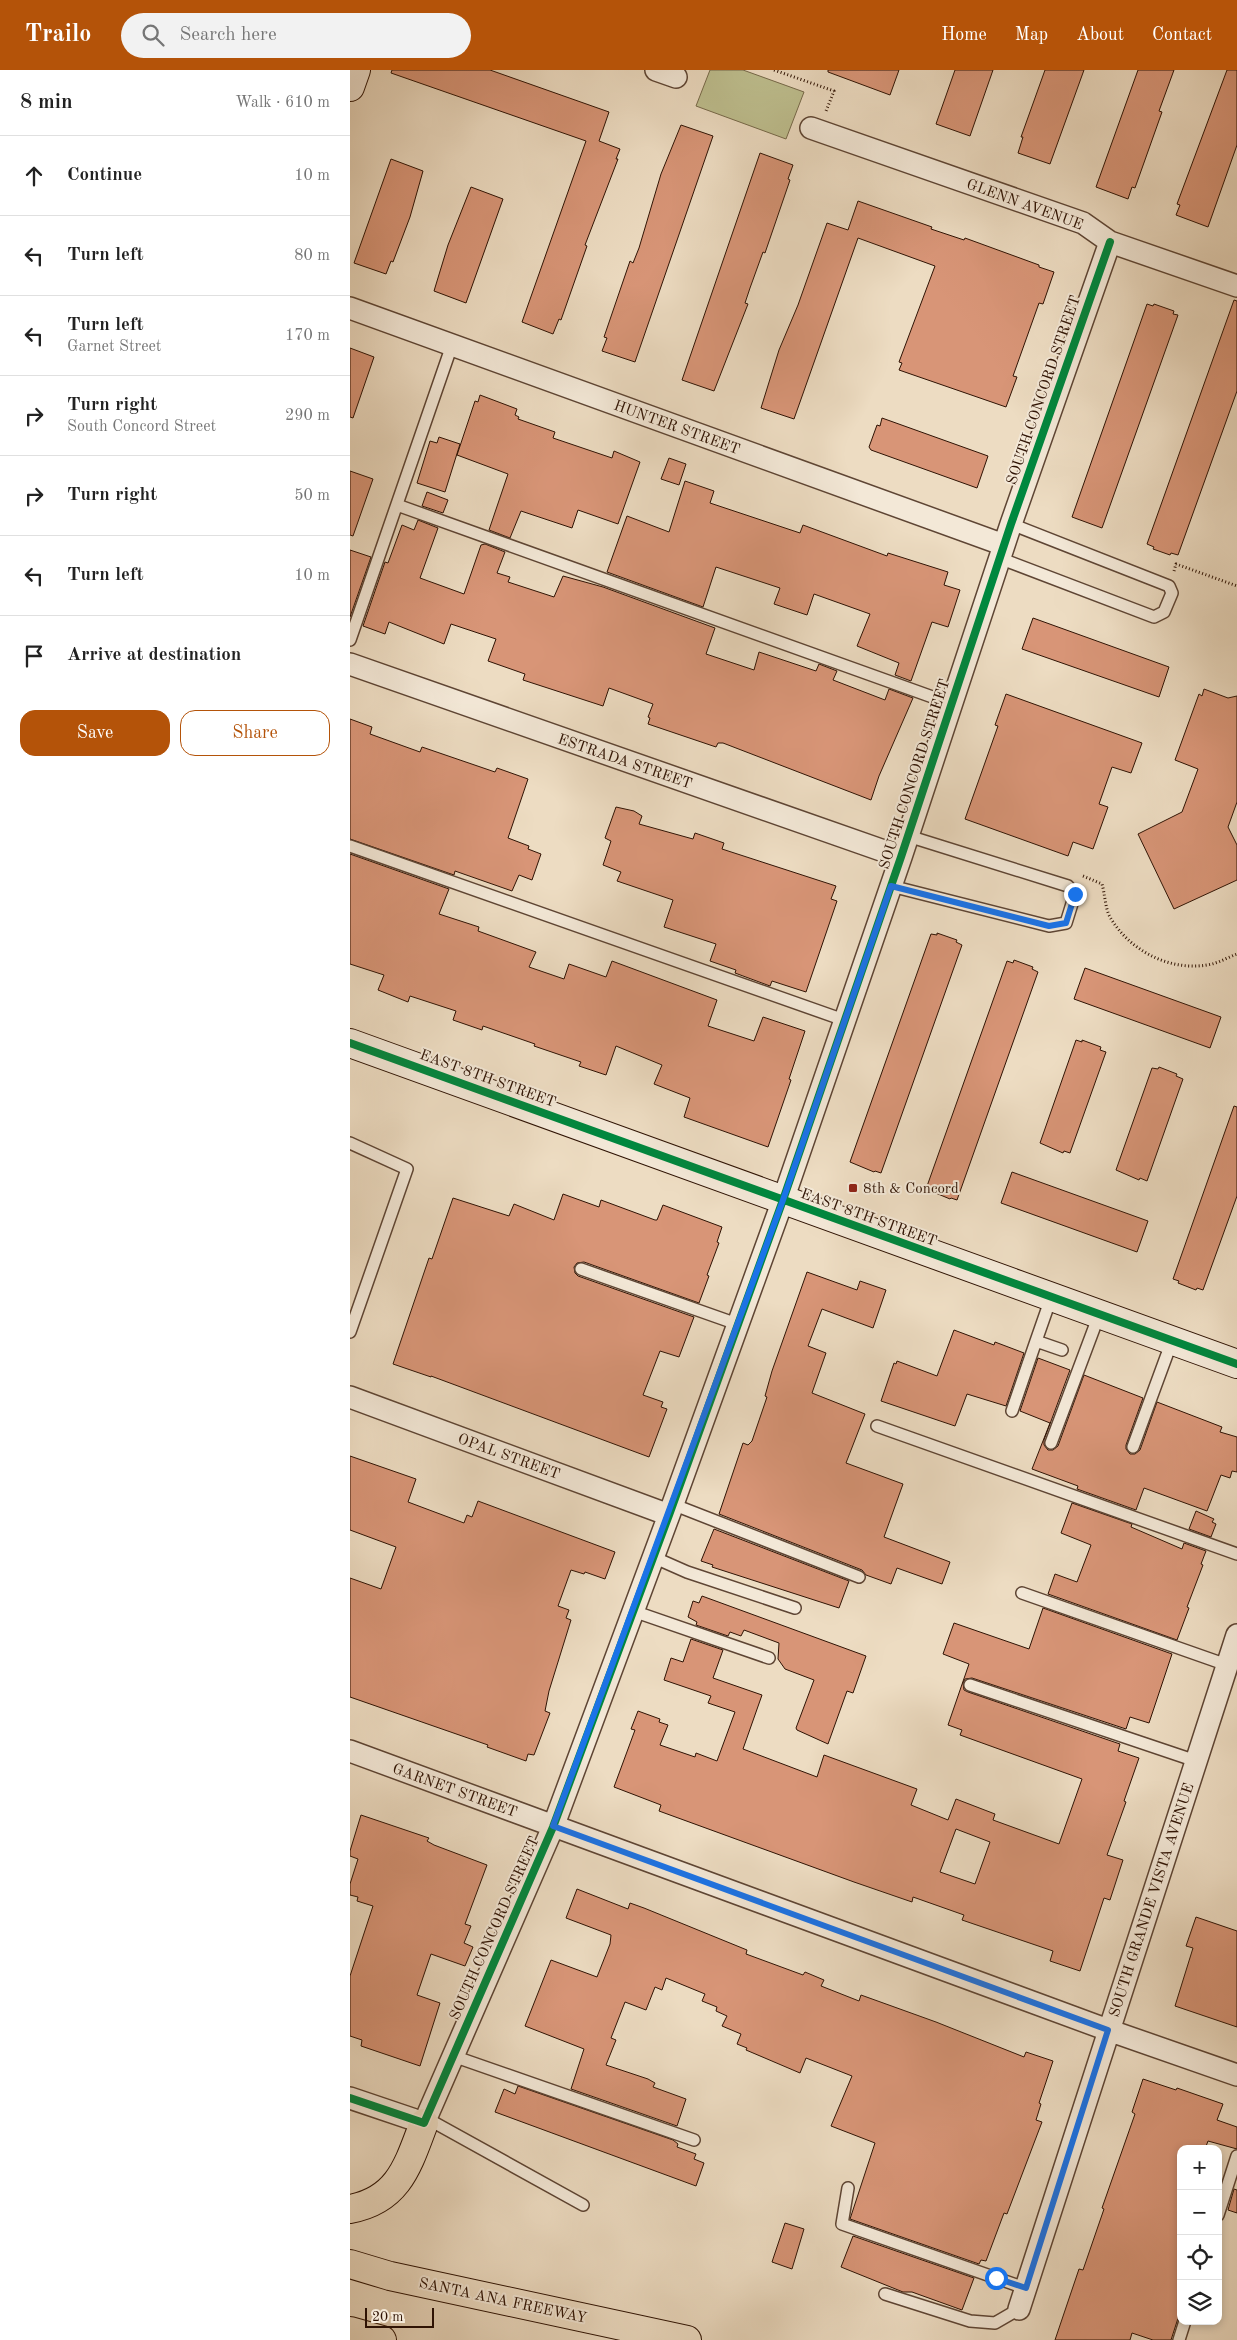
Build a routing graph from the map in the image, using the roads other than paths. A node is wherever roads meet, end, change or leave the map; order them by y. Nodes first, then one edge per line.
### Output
1 (356, 70) edge
2 (350, 87) edge
3 (815, 129) road end
4 (1110, 242) junction
5 (1237, 286) edge
6 (350, 308) edge
7 (452, 345) junction
8 (397, 505) junction
9 (1011, 524) junction
10 (1002, 552) junction
11 (350, 640) edge
12 (350, 664) edge
13 (952, 704) junction
14 (908, 836) junction
15 (350, 846) edge
16 (901, 857) junction
17 (891, 886) junction
18 (844, 1020) junction
19 (350, 1043) edge
20 (350, 1143) edge
21 (783, 1200) junction
22 (581, 1269) dead end
23 (1051, 1298) junction
24 (1099, 1315) junction
25 (737, 1324) junction
26 (350, 1332) edge
27 (1036, 1341) junction
28 (1172, 1341) junction
29 (1062, 1350) dead end
30 (1237, 1364) edge
31 (350, 1397) edge
32 (1012, 1411) dead end
33 (877, 1426) dead end
34 (1051, 1443) dead end
35 (1133, 1447) dead end
36 (671, 1510) junction
37 (1237, 1554) edge
38 (653, 1557) junction
39 (860, 1577) dead end
40 (1022, 1594) dead end
41 (795, 1608) dead end
42 (633, 1611) junction
43 (1237, 1635) edge
44 (769, 1658) dead end
45 (1227, 1665) junction
46 (970, 1685) dead end
47 (350, 1752) edge
48 (1196, 1762) junction
49 (553, 1826) junction
50 (1108, 2030) junction
51 (453, 2056) junction
52 (1237, 2075) edge
53 (350, 2098) edge
54 (425, 2121) junction
55 (694, 2140) dead end
56 (1237, 2156) edge
57 (848, 2188) dead end
58 (1222, 2203) edge
59 (583, 2205) dead end
60 (350, 2209) edge
61 (350, 2264) edge
62 (1026, 2288) junction
63 (885, 2294) dead end
64 (1019, 2309) joint
65 (1184, 2325) edge
66 (350, 2331) edge
67 (382, 2340) edge
68 (687, 2340) edge
69 (1179, 2340) edge

1 - 2 main road
3 - 4 street, GLENN AVENUE
4 - 5 street, GLENN AVENUE
4 - 9 street, SOUTH CONCORD STREET
6 - 7 street, HUNTER STREET
7 - 8 lane
7 - 10 street, HUNTER STREET
8 - 11 lane
8 - 13 lane
9 - 10 street, SOUTH CONCORD STREET
9 - 10 lane
10 - 13 street, SOUTH CONCORD STREET
12 - 16 street, ESTRADA STREET
13 - 14 street, SOUTH CONCORD STREET
14 - 16 street, SOUTH CONCORD STREET
14 - 17 lane
15 - 18 lane
16 - 17 street, SOUTH CONCORD STREET
17 - 18 street, SOUTH CONCORD STREET
18 - 21 street, SOUTH CONCORD STREET
19 - 21 main road, EAST 8TH STREET
20 - 26 lane
21 - 23 main road, EAST 8TH STREET
21 - 25 street, SOUTH CONCORD STREET
22 - 25 lane
23 - 24 main road, EAST 8TH STREET
23 - 27 lane
24 - 28 main road, EAST 8TH STREET
24 - 34 lane
25 - 36 street, SOUTH CONCORD STREET
27 - 29 lane
27 - 32 lane
28 - 30 main road, EAST 8TH STREET
28 - 35 lane
31 - 36 street, OPAL STREET
33 - 37 lane
36 - 38 street, SOUTH CONCORD STREET
36 - 39 lane
38 - 41 lane
38 - 42 street, SOUTH CONCORD STREET
40 - 45 lane
42 - 44 lane
42 - 49 street, SOUTH CONCORD STREET
43 - 45 street, SOUTH GRANDE VISTA AVENUE
45 - 48 street, SOUTH GRANDE VISTA AVENUE
46 - 48 lane
47 - 49 street, GARNET STREET
48 - 50 street, SOUTH GRANDE VISTA AVENUE
49 - 50 street, GARNET STREET
49 - 51 street, SOUTH CONCORD STREET
50 - 52 street, GARNET STREET
50 - 62 street, SOUTH GRANDE VISTA AVENUE
51 - 54 street, SOUTH CONCORD STREET
51 - 55 lane
53 - 54 street
54 - 59 lane
54 - 60 highway
56 - 58 lane
57 - 62 lane
61 - 68 highway, SANTA ANA FREEWAY
62 - 64 street, SOUTH GRANDE VISTA AVENUE
63 - 64 lane
65 - 69 lane
66 - 67 highway

